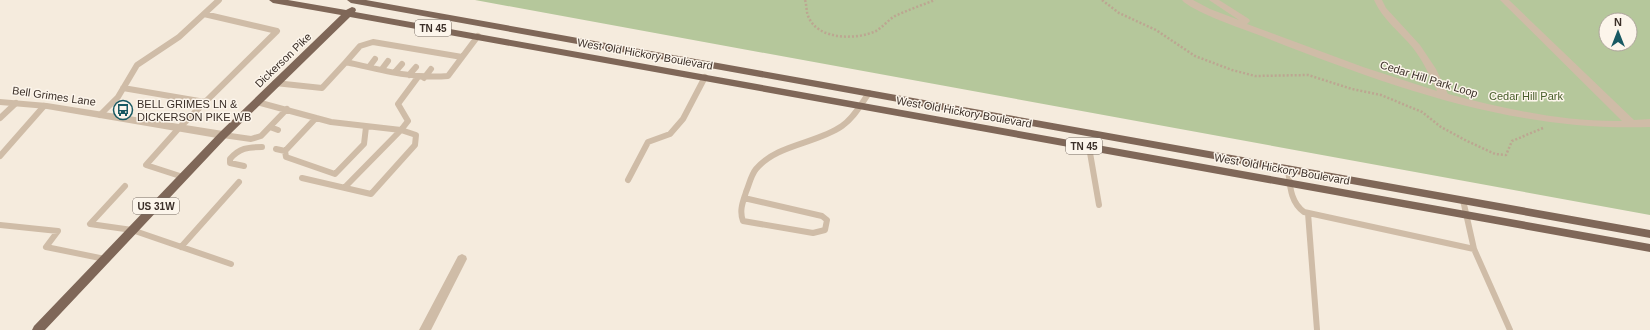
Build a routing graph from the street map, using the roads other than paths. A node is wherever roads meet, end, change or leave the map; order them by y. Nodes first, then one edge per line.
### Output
1 (220, 0) edge
2 (273, 0) edge
3 (351, 0) edge
4 (398, 0) edge
5 (1186, 0) edge
6 (1213, 0) edge
7 (1378, 0) edge
8 (1504, 0) edge
9 (363, 1) edge
10 (349, 13) junction
11 (204, 14) junction
12 (479, 23) junction
13 (478, 36) junction
14 (1279, 40) junction
15 (462, 57) junction
16 (375, 59) dead end
17 (388, 61) dead end
18 (346, 62) junction
19 (402, 64) dead end
20 (368, 66) junction
21 (416, 67) dead end
22 (382, 69) junction
23 (431, 70) dead end
24 (395, 72) junction
25 (409, 75) junction
26 (421, 77) junction
27 (705, 77) junction
28 (275, 83) junction
29 (123, 88) junction
30 (869, 93) junction
31 (1445, 97) junction
32 (0, 102) edge
33 (205, 102) junction
34 (257, 102) junction
35 (16, 103) junction
36 (860, 105) junction
37 (44, 106) junction
38 (287, 109) junction
39 (100, 115) junction
40 (0, 118) edge
41 (316, 118) junction
42 (1650, 123) edge
43 (1632, 124) junction
44 (270, 127) junction
45 (366, 127) junction
46 (179, 128) junction
47 (278, 130) dead end
48 (401, 130) junction
49 (291, 133) dead end
50 (223, 134) junction
51 (299, 135) junction
52 (262, 147) dead end
53 (1089, 147) junction
54 (276, 149) dead end
55 (285, 151) junction
56 (0, 156) edge
57 (244, 166) dead end
58 (1288, 168) junction
59 (183, 177) junction
60 (302, 178) dead end
61 (628, 180) dead end
62 (239, 182) dead end
63 (1290, 183) junction
64 (125, 186) dead end
65 (345, 187) junction
66 (744, 198) junction
67 (1463, 200) junction
68 (1099, 205) dead end
69 (1308, 213) junction
70 (1467, 215) junction
71 (0, 225) edge
72 (132, 230) junction
73 (1650, 234) edge
74 (181, 247) junction
75 (1650, 248) edge
76 (1474, 249) junction
77 (105, 259) junction
78 (462, 259) dead end
79 (231, 264) dead end
80 (38, 330) edge
81 (425, 330) edge
82 (1317, 330) edge
83 (1510, 330) edge

1 - 11 lane
2 - 10 main road, West Old Hickory Boulevard / TN 45
3 - 9 main road, West Old Hickory Boulevard / TN 45
4 - 12 main road
5 - 14 street, Cedar Hill Park Loop
6 - 14 street, Cedar Hill Park Loop
7 - 31 street
8 - 43 street
9 - 10 main road, Dickerson Pike / US 31W
9 - 12 main road, West Old Hickory Boulevard / TN 45
10 - 13 main road, West Old Hickory Boulevard / TN 45
10 - 28 main road, Dickerson Pike / US 31W
11 - 29 lane
11 - 33 lane
12 - 30 main road, West Old Hickory Boulevard / TN 45
13 - 15 lane
13 - 27 main road, West Old Hickory Boulevard / TN 45
14 - 31 street, Cedar Hill Park Loop
15 - 18 lane
15 - 26 lane
16 - 20 lane
17 - 22 lane
18 - 20 lane
18 - 28 lane
19 - 24 lane
20 - 22 lane
21 - 25 lane
22 - 24 lane
23 - 26 lane
24 - 25 lane
25 - 26 lane
26 - 48 lane
27 - 36 main road, West Old Hickory Boulevard / TN 45
27 - 61 lane
28 - 34 main road, Dickerson Pike / US 31W
29 - 33 lane
29 - 39 lane
30 - 36 lane
30 - 58 main road, West Old Hickory Boulevard / TN 45
31 - 43 street, Cedar Hill Park Loop
32 - 35 street, Bell Grimes Lane
33 - 46 lane
34 - 38 lane
34 - 50 main road, Dickerson Pike / US 31W
35 - 37 street, Bell Grimes Lane
35 - 40 lane
36 - 53 main road, West Old Hickory Boulevard / TN 45
36 - 66 lane
37 - 39 street, Bell Grimes Lane
37 - 56 lane
38 - 41 lane
38 - 44 lane
39 - 46 street, Bell Grimes Lane
41 - 45 lane
41 - 51 lane
42 - 43 street, Cedar Hill Park Loop
44 - 47 lane
44 - 50 lane
45 - 48 lane
45 - 55 lane
46 - 50 street, Bell Grimes Lane
46 - 59 lane
48 - 65 lane
48 - 65 lane
49 - 51 lane
50 - 59 main road, Dickerson Pike / US 31W
51 - 55 lane
52 - 57 lane
53 - 63 main road, West Old Hickory Boulevard / TN 45
53 - 68 lane
54 - 55 lane
58 - 63 lane
58 - 67 main road, West Old Hickory Boulevard / TN 45
59 - 72 main road, Dickerson Pike / US 31W
60 - 65 lane
62 - 74 lane
63 - 69 lane
63 - 70 main road, West Old Hickory Boulevard / TN 45
64 - 72 lane
66 - 66 lane
67 - 70 lane
67 - 73 main road, West Old Hickory Boulevard / TN 45
69 - 76 lane
69 - 82 lane
70 - 75 main road, West Old Hickory Boulevard / TN 45
70 - 76 lane
71 - 77 lane
72 - 74 lane
72 - 77 main road, Dickerson Pike / US 31W
74 - 79 lane
76 - 83 lane
77 - 80 main road, Dickerson Pike / US 31W
78 - 81 street

